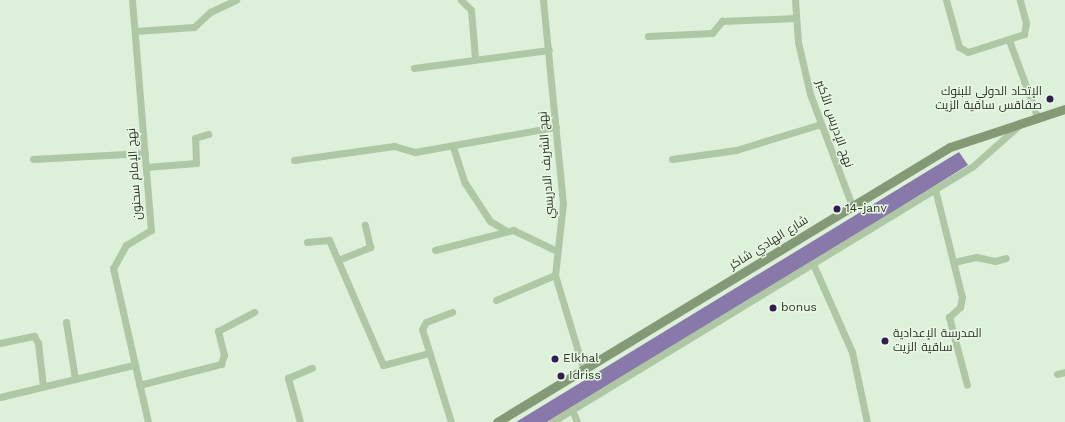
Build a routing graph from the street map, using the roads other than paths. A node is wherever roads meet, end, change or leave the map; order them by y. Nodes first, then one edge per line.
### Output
1 (132, 0) edge
2 (236, 0) edge
3 (461, 0) edge
4 (543, 0) edge
5 (796, 0) edge
6 (946, 0) edge
7 (1020, 0) edge
8 (796, 18) junction
9 (135, 31) junction
10 (648, 36) dead end
11 (1010, 40) junction
12 (549, 50) junction
13 (475, 58) junction
14 (414, 68) dead end
15 (1065, 109) edge
16 (1038, 119) junction
17 (821, 124) junction
18 (556, 127) junction
19 (1017, 128) junction
20 (208, 134) dead end
21 (453, 147) junction
22 (145, 152) junction
23 (33, 159) dead end
24 (672, 159) dead end
25 (294, 160) dead end
26 (146, 167) junction
27 (936, 189) junction
28 (852, 206) junction
29 (366, 225) dead end
30 (505, 230) junction
31 (307, 242) dead end
32 (435, 250) dead end
33 (557, 251) junction
34 (1006, 258) dead end
35 (338, 260) junction
36 (954, 262) junction
37 (813, 264) junction
38 (555, 275) junction
39 (496, 300) dead end
40 (254, 312) dead end
41 (452, 312) dead end
42 (66, 322) dead end
43 (0, 343) edge
44 (429, 353) junction
45 (133, 365) junction
46 (312, 368) dead end
47 (584, 372) junction
48 (1065, 372) edge
49 (1057, 374) dead end
50 (75, 379) junction
51 (139, 385) junction
52 (967, 385) dead end
53 (43, 386) junction
54 (0, 397) edge
55 (572, 410) junction
56 (148, 422) edge
57 (300, 422) edge
58 (451, 422) edge
59 (497, 422) edge
60 (552, 422) edge
61 (577, 422) edge
62 (867, 422) edge

1 - 9 street, نهج الإمام سحنون
2 - 9 street
3 - 13 street
4 - 12 street, نهج الشريف الادريسي
5 - 8 street, نهج الإدريس الأكبر
6 - 11 street
7 - 11 street
8 - 10 street
8 - 17 street, نهج الإدريس الأكبر
9 - 22 street, نهج الإمام سحنون
11 - 16 street
12 - 13 street
12 - 18 street, نهج الشريف الادريسي
13 - 14 street
15 - 16 main road, شارع الهادي شاكر
16 - 19 main road, شارع الهادي شاكر
17 - 24 street
17 - 28 street, نهج الإدريس الأكبر
18 - 21 street
18 - 33 street, نهج الشريف الادريسي
19 - 27 street
19 - 28 main road, شارع الهادي شاكر
20 - 26 street
21 - 25 street
21 - 30 street
22 - 23 street
22 - 26 street, نهج الإمام سحنون
26 - 45 street, نهج الإمام سحنون
27 - 36 street
27 - 37 street
28 - 47 main road, شارع الهادي شاكر
29 - 35 street
30 - 32 street
30 - 33 street
31 - 35 street
33 - 38 street, نهج الشريف الادريسي
34 - 36 street
35 - 44 street
36 - 52 street
37 - 55 street
37 - 62 street
38 - 39 street
38 - 47 street, نهج الشريف الادريسي
40 - 51 street
41 - 44 street
42 - 50 street
43 - 53 street
44 - 58 street
45 - 50 street
45 - 51 street, نهج الإمام سحنون
46 - 57 street
47 - 59 main road, شارع الهادي شاكر
48 - 49 street
50 - 53 street
51 - 56 street, نهج الإمام سحنون
53 - 54 street
55 - 60 street
55 - 61 street

